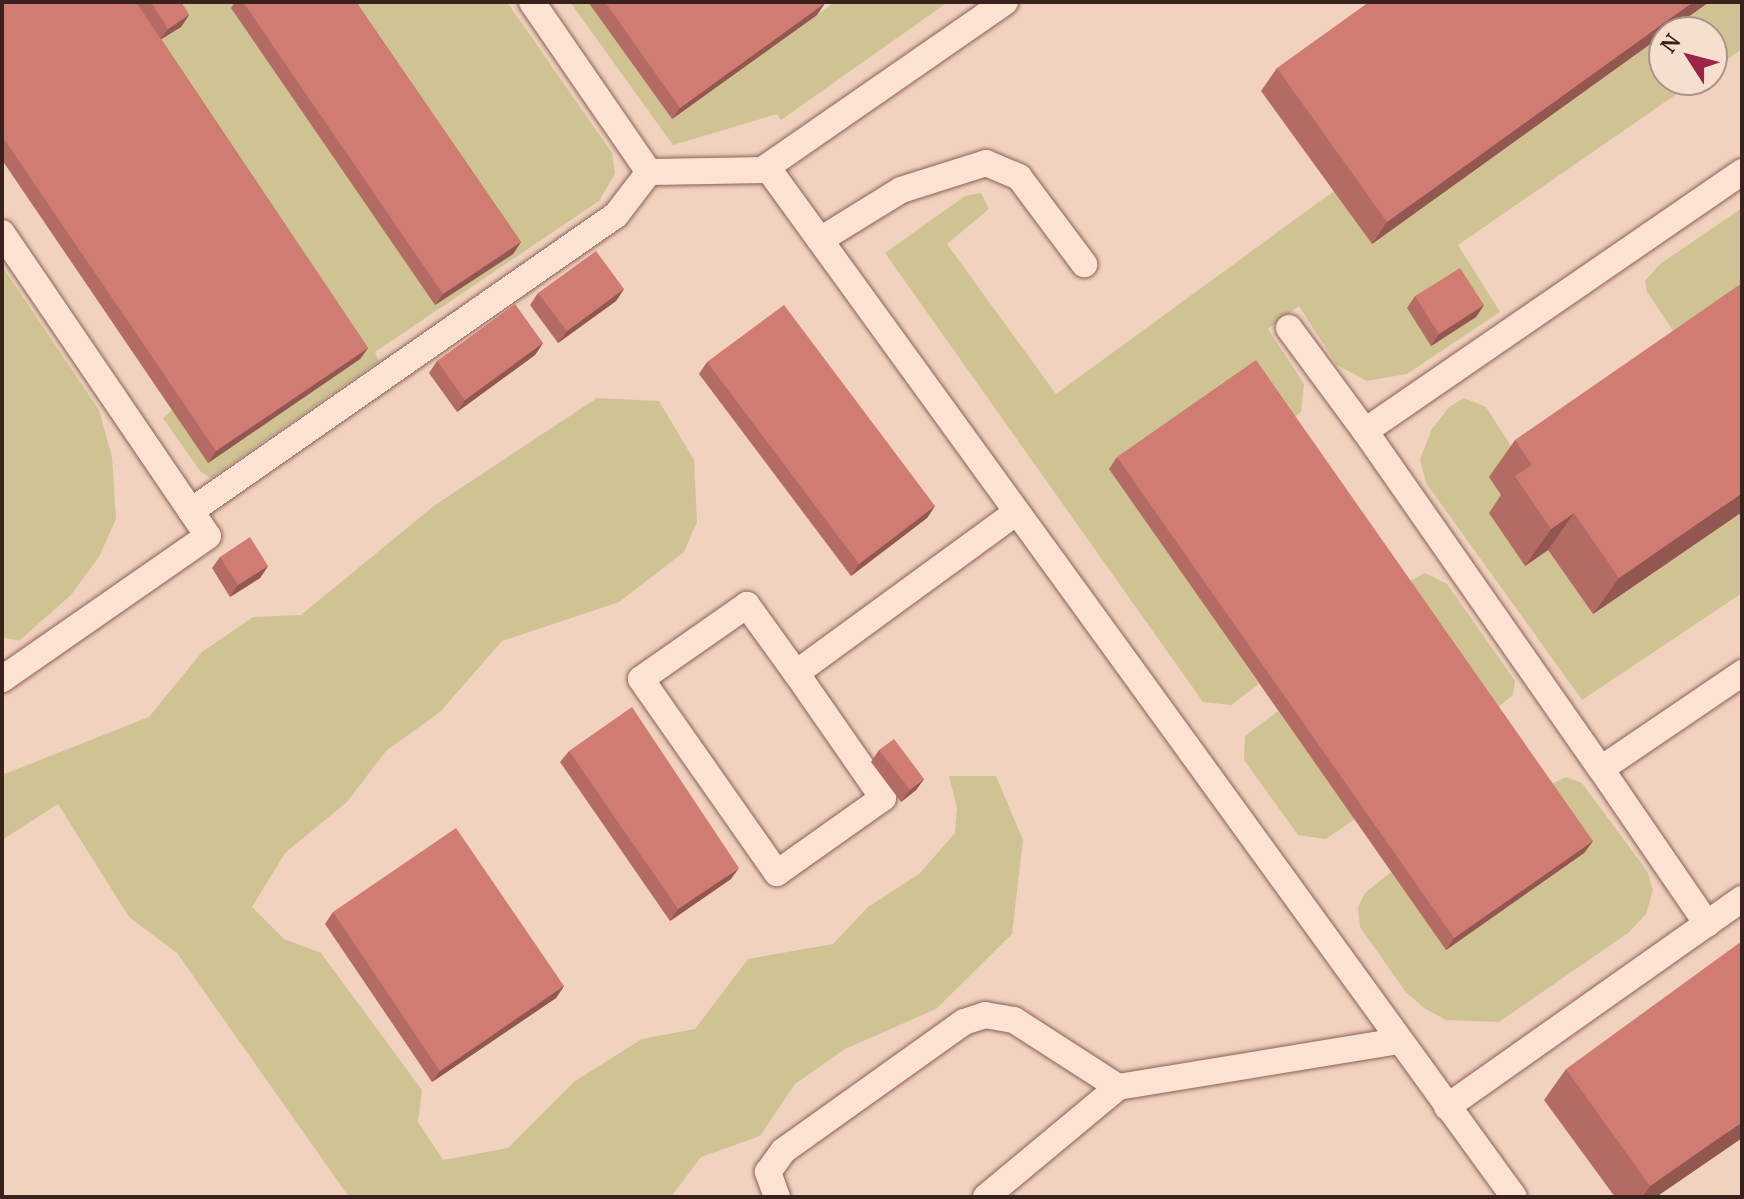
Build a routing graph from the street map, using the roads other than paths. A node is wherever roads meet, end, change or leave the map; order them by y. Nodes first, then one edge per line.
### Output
1 (532, 2) edge
2 (1005, 2) edge
3 (769, 170) junction
4 (649, 172) junction
5 (1742, 172) edge
6 (2, 233) edge
7 (820, 240) junction
8 (1084, 264) dead end
9 (1289, 328) dead end
10 (1365, 431) junction
11 (191, 511) junction
12 (1017, 512) junction
13 (796, 673) junction
14 (1742, 673) edge
15 (2, 679) edge
16 (1601, 769) junction
17 (1742, 899) edge
18 (1707, 924) junction
19 (1399, 1041) junction
20 (1118, 1087) junction
21 (1447, 1107) junction
22 (777, 1197) edge
23 (986, 1197) edge
24 (1514, 1197) edge

1 - 4 lane
2 - 3 lane
3 - 4 lane
3 - 7 lane
4 - 11 lane
5 - 10 lane
6 - 11 lane
7 - 8 lane
7 - 12 lane
9 - 10 lane
10 - 16 lane
11 - 15 lane
12 - 13 lane
12 - 19 lane
13 - 13 lane
14 - 16 lane
16 - 18 lane
17 - 18 lane
18 - 21 lane
19 - 20 lane
19 - 21 lane
20 - 22 lane
20 - 23 lane
21 - 24 lane

